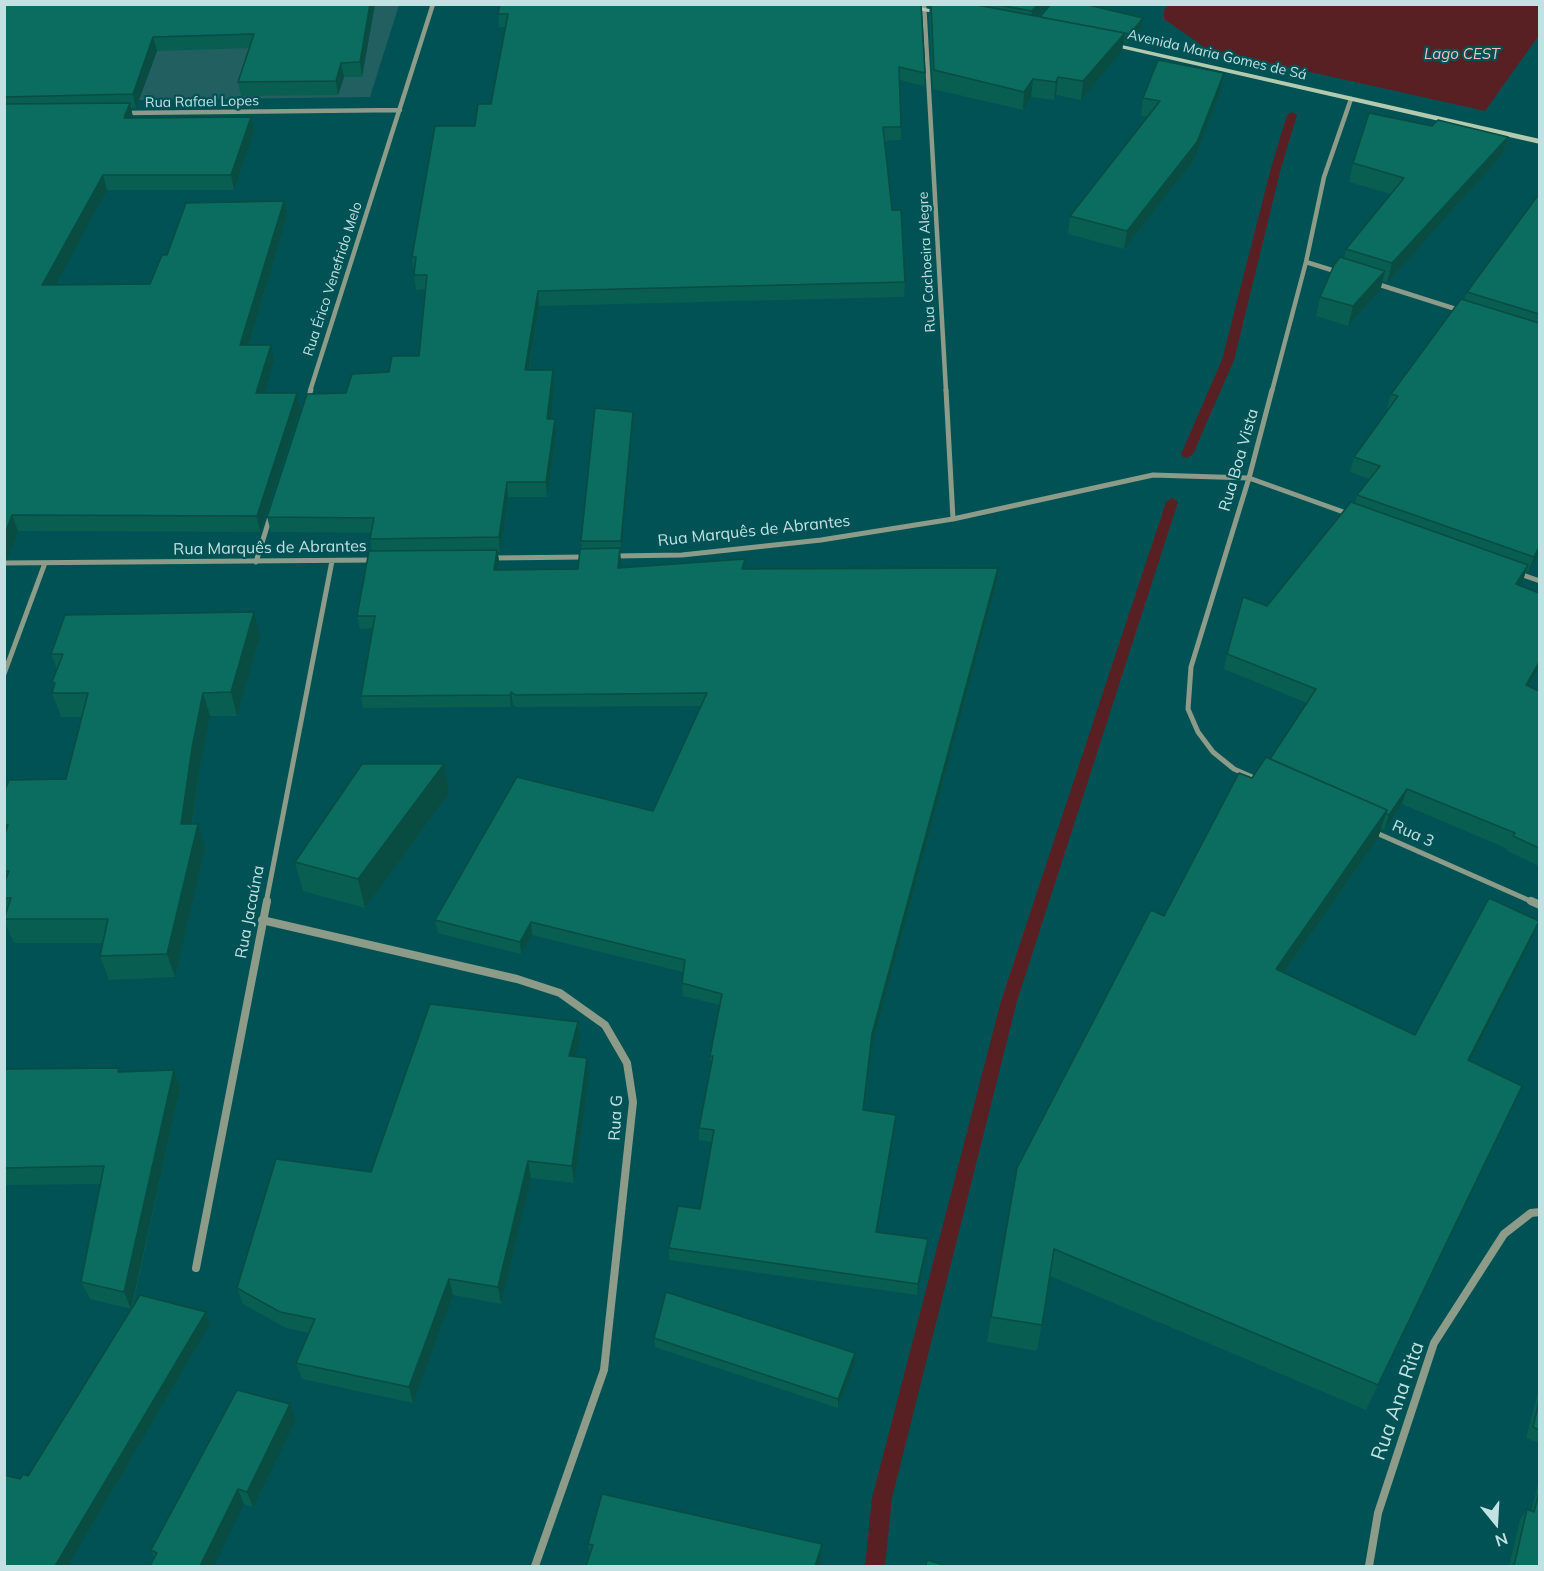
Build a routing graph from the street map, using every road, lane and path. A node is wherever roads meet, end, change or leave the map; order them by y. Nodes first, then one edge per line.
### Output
1 (433, 4) edge
2 (887, 4) edge
3 (924, 7) edge
4 (957, 15) edge
5 (1099, 41) edge
6 (1351, 99) junction
7 (400, 110) junction
8 (112, 113) edge
9 (1539, 142) edge
10 (1306, 262) junction
11 (1350, 276) edge
12 (1372, 283) edge
13 (1473, 314) edge
14 (306, 403) edge
15 (1249, 478) junction
16 (274, 505) edge
17 (1361, 518) edge
18 (954, 519) junction
19 (612, 556) edge
20 (589, 557) edge
21 (484, 558) edge
22 (378, 560) edge
23 (256, 561) junction
24 (332, 561) junction
25 (4, 563) edge
26 (45, 563) junction
27 (1506, 569) edge
28 (1539, 581) edge
29 (4, 674) edge
30 (1266, 783) edge
31 (1364, 827) edge
32 (1539, 905) edge
33 (262, 920) junction
34 (1539, 1212) edge
35 (196, 1268) dead end
36 (534, 1566) edge
37 (1369, 1566) edge

1 - 7 street, Rua Érico Venefrido Melo
2 - 3 street
3 - 4 street
3 - 18 street, Rua Cachoeira Alegre
5 - 6 street, Avenida Maria Gomes de Sá
6 - 9 street, Avenida Maria Gomes de Sá
6 - 10 street, Rua Boa Vista
7 - 8 street, Rua Rafael Lopes
7 - 14 street, Rua Érico Venefrido Melo
10 - 11 street
10 - 15 street, Rua Boa Vista
12 - 13 street
15 - 17 street, Rua Marquês de Abrantes
15 - 18 street, Rua Marquês de Abrantes
15 - 30 street, Rua Boa Vista
16 - 23 street
18 - 19 street, Rua Marquês de Abrantes
20 - 21 street
22 - 24 street, Rua Marquês de Abrantes
23 - 24 street, Rua Marquês de Abrantes
23 - 26 street, Rua Marquês de Abrantes
24 - 33 street, Rua Jacaúna
25 - 26 street, Rua Marquês de Abrantes
26 - 29 street
27 - 28 street
31 - 32 street, Rua 3
33 - 35 street, Rua Jacaúna
33 - 36 street, Rua G
34 - 37 street, Rua Ana Rita

